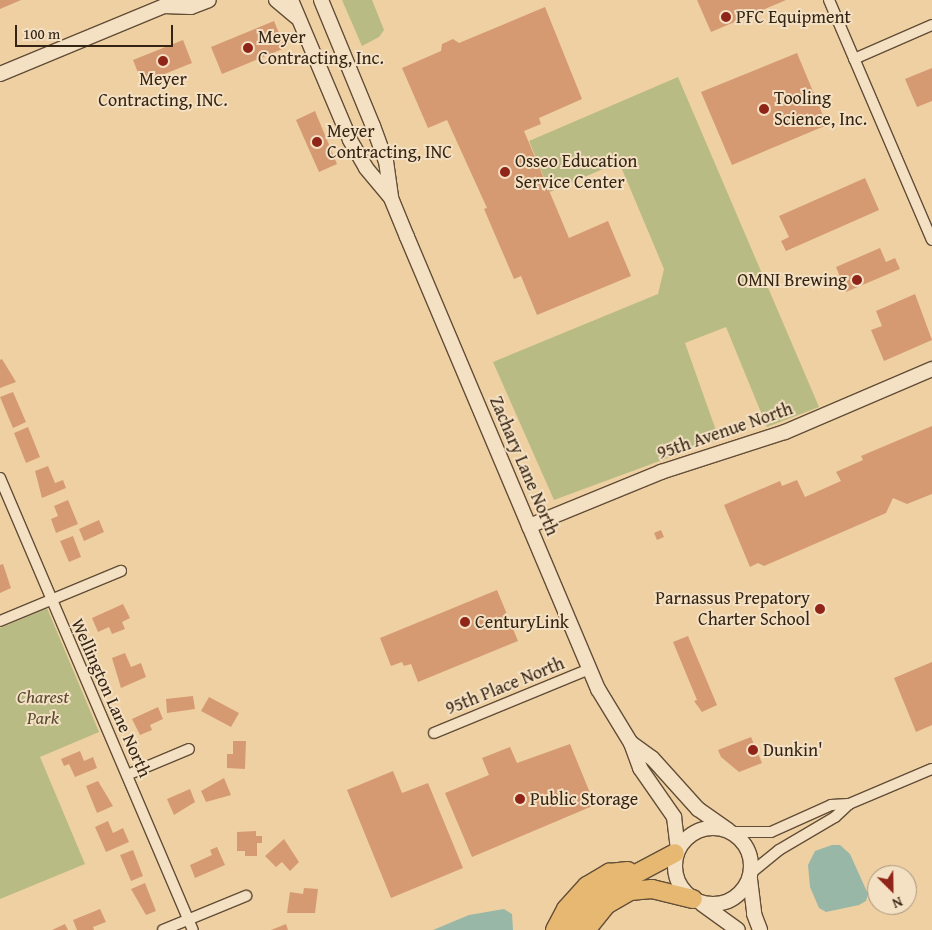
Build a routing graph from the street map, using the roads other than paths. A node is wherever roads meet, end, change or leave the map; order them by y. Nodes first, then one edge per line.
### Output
1 (209, 0) edge
2 (276, 0) edge
3 (291, 0) edge
4 (321, 0) edge
5 (330, 0) edge
6 (829, 0) edge
7 (166, 3) edge
8 (300, 22) junction
9 (932, 25) edge
10 (854, 59) junction
11 (0, 74) edge
12 (360, 91) junction
13 (391, 198) junction
14 (932, 240) edge
15 (932, 369) edge
16 (0, 478) edge
17 (529, 526) junction
18 (121, 570) dead end
19 (51, 600) junction
20 (0, 621) edge
21 (589, 669) junction
22 (434, 733) dead end
23 (631, 743) junction
24 (189, 749) dead end
25 (932, 769) edge
26 (128, 775) junction
27 (849, 804) junction
28 (731, 831) junction
29 (676, 851) junction
30 (639, 872) junction
31 (751, 875) junction
32 (246, 896) dead end
33 (696, 900) junction
34 (189, 919) junction
35 (163, 930) edge
36 (193, 930) edge
37 (555, 930) edge
38 (569, 930) edge
39 (586, 930) edge
40 (738, 930) edge
41 (760, 930) edge

1 - 7 main road
2 - 8 main road
3 - 8 main road, Zachary Lane North
4 - 12 main road, Zachary Lane North
5 - 12 main road
6 - 10 street
7 - 11 main road
8 - 13 main road, Zachary Lane North
9 - 10 street
10 - 14 street
12 - 13 main road, Zachary Lane North
13 - 17 main road, Zachary Lane North
15 - 17 main road, 95th Avenue North
16 - 19 street, Wellington Lane North
17 - 21 main road, Zachary Lane North
18 - 19 street
19 - 20 street
19 - 26 street, Wellington Lane North
21 - 22 street, 95th Place North
21 - 23 main road, Zachary Lane North
23 - 28 main road, Zachary Lane North
23 - 29 main road, Zachary Lane North
24 - 26 street
25 - 27 street
26 - 34 street, Wellington Lane North
27 - 28 street
27 - 31 street
28 - 29 main road
28 - 31 main road
29 - 30 highway
29 - 33 main road
30 - 37 highway
30 - 38 highway
31 - 33 main road
31 - 41 main road
32 - 34 street
33 - 39 highway
33 - 40 main road
34 - 35 street
34 - 36 street, Wellington Lane North

